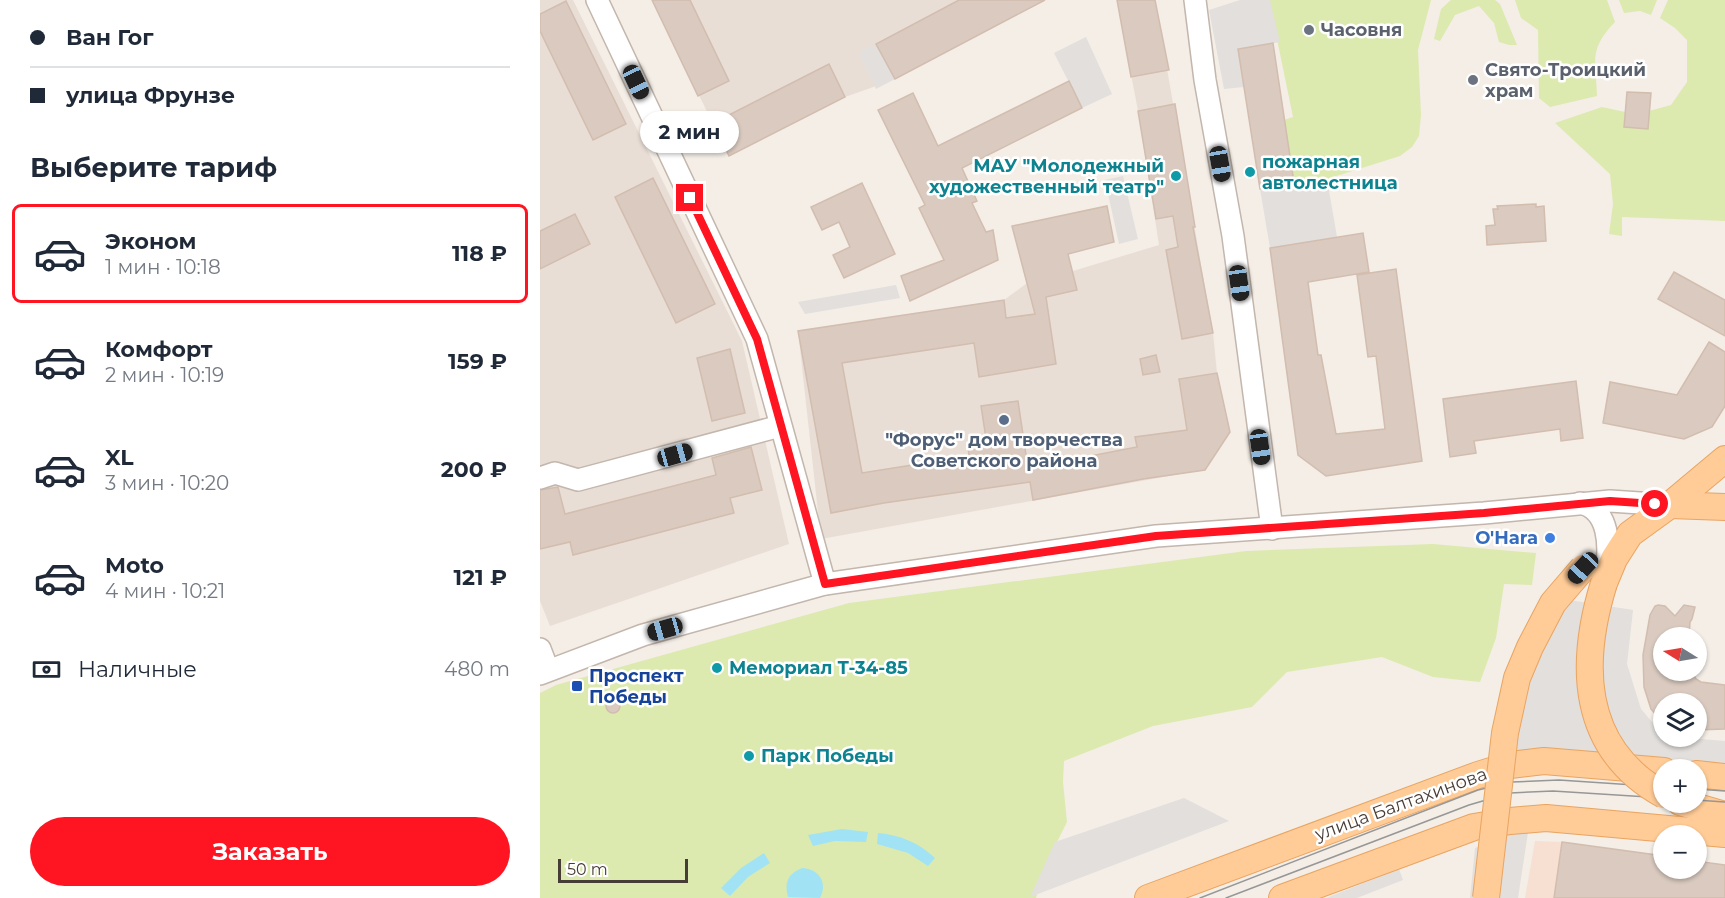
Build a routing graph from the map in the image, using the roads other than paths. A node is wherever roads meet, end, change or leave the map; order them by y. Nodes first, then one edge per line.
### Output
1 (597, 0) edge
2 (1195, 0) edge
3 (780, 426) junction
4 (1725, 459) edge
5 (540, 478) edge
6 (1580, 503) junction
7 (1670, 505) junction
8 (1725, 507) edge
9 (1272, 529) junction
10 (1630, 534) junction
11 (1598, 550) junction
12 (1604, 583) junction
13 (825, 584) junction
14 (540, 649) edge
15 (544, 672) edge
16 (1653, 770) edge
17 (1707, 775) edge
18 (1725, 777) edge
19 (1653, 789) edge
20 (1707, 810) edge
21 (1725, 815) edge
22 (1725, 834) edge
23 (1148, 898) edge
24 (1282, 898) edge
25 (1486, 898) edge

1 - 3 street
2 - 9 street
3 - 5 street
3 - 13 street
4 - 7 main road
6 - 7 street
6 - 9 street
6 - 11 street
7 - 8 main road
7 - 10 main road
9 - 13 street
10 - 11 main road
10 - 12 main road
11 - 12 street
11 - 25 main road, bridge
12 - 19 main road, bridge
13 - 15 street
14 - 15 street
16 - 23 main road, улица Балтахинова
17 - 18 main road
20 - 21 main road
22 - 24 main road

